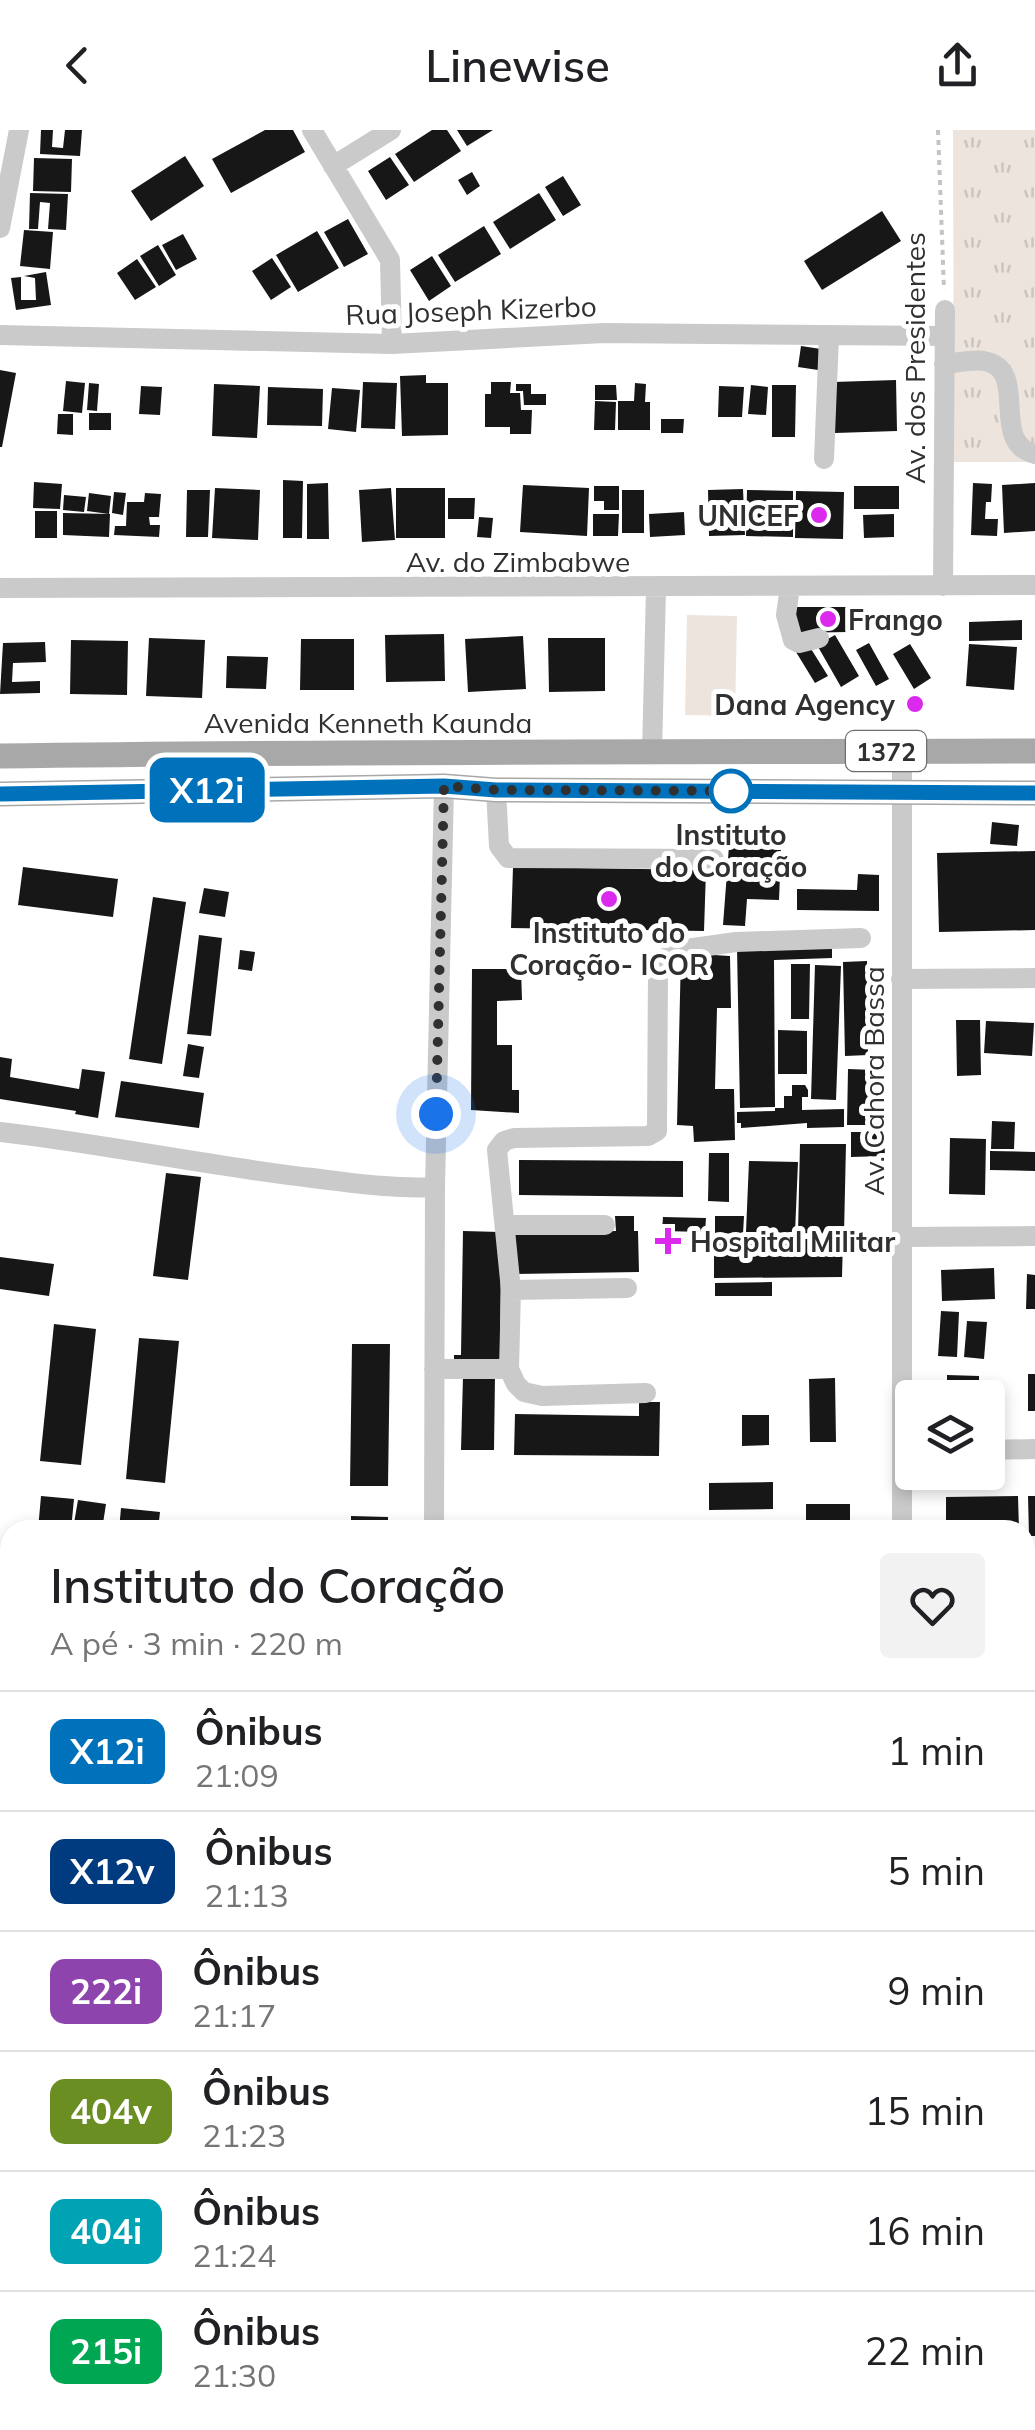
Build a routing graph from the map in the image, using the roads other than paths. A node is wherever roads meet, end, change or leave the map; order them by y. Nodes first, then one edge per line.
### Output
1 (20, 130) edge
2 (312, 130) edge
3 (390, 130) edge
4 (334, 166) junction
5 (0, 228) edge
6 (944, 310) road end
7 (0, 335) edge
8 (829, 336) junction
9 (944, 336) junction
10 (392, 344) junction
11 (944, 364) junction
12 (1035, 454) edge
13 (824, 458) dead end
14 (942, 586) junction
15 (1035, 586) edge
16 (790, 587) junction
17 (0, 588) edge
18 (656, 588) junction
19 (820, 638) dead end
20 (902, 751) junction
21 (1035, 751) edge
22 (652, 753) junction
23 (0, 756) edge
24 (444, 786) junction
25 (496, 790) junction
26 (1035, 793) edge
27 (0, 794) edge
28 (902, 794) junction
29 (714, 859) dead end
30 (861, 938) dead end
31 (1035, 978) edge
32 (901, 979) junction
33 (0, 1132) edge
34 (435, 1188) junction
35 (505, 1225) junction
36 (605, 1225) dead end
37 (1035, 1236) edge
38 (901, 1237) junction
39 (627, 1288) dead end
40 (511, 1290) junction
41 (509, 1368) junction
42 (434, 1370) junction
43 (905, 1380) edge
44 (646, 1393) dead end
45 (1035, 1448) edge
46 (1005, 1449) edge
47 (905, 1490) edge
48 (434, 1520) edge
49 (903, 1520) edge

1 - 5 street
2 - 4 street
3 - 4 street
4 - 10 street
6 - 9 street, Av. dos Presidentes
7 - 10 street, Rua Joseph Kizerbo
8 - 9 street, Rua Joseph Kizerbo
8 - 10 street, Rua Joseph Kizerbo
8 - 13 street
9 - 11 street, Av. dos Presidentes
11 - 12 street
11 - 14 street, Av. dos Presidentes
14 - 15 street, Av. do Zimbabwe
14 - 16 street, Av. do Zimbabwe
16 - 18 street, Av. do Zimbabwe
16 - 19 street
17 - 18 street, Av. do Zimbabwe
18 - 22 street
20 - 21 main road, 1372
20 - 22 main road, Avenida Kenneth Kaunda / 1372
20 - 28 street, Av. Cahora Bassa
22 - 23 main road, Avenida Kenneth Kaunda
24 - 25 main road
24 - 27 main road
24 - 34 street
25 - 28 main road, 1372
25 - 29 street
26 - 28 main road, 1372
28 - 32 street, Av. Cahora Bassa
30 - 35 street
31 - 32 street
32 - 38 street, Av. Cahora Bassa
33 - 34 street
34 - 42 street
35 - 36 street
35 - 40 street
37 - 38 street
38 - 43 street, Av. Cahora Bassa
39 - 40 street
40 - 41 street
41 - 42 street
41 - 44 street
42 - 48 street
45 - 46 street
47 - 49 street, Av. Cahora Bassa

